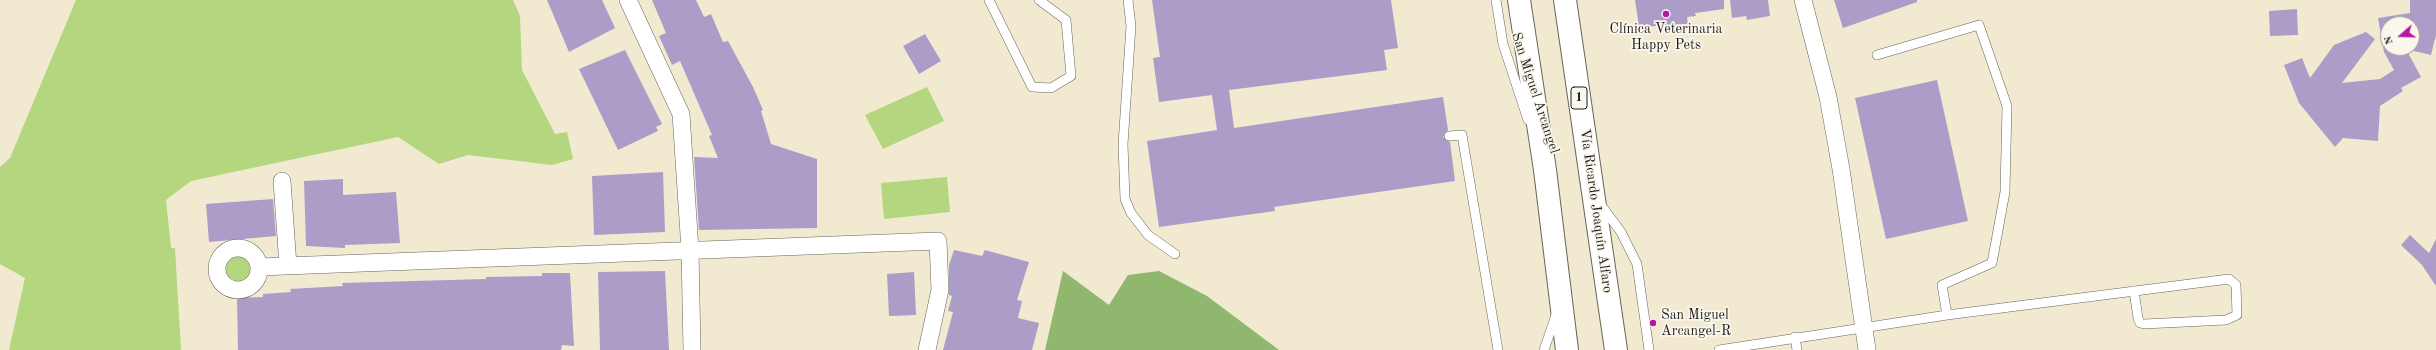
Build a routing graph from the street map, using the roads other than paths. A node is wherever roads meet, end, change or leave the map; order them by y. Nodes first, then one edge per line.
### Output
1 (628, 0) edge
2 (988, 0) edge
3 (1039, 0) edge
4 (1128, 0) edge
5 (1496, 0) edge
6 (1519, 0) edge
7 (1565, 0) edge
8 (1803, 0) edge
9 (1877, 54) dead end
10 (1449, 136) dead end
11 (1545, 170) junction
12 (282, 181) dead end
13 (1595, 197) junction
14 (690, 250) junction
15 (1175, 254) dead end
16 (288, 266) junction
17 (259, 267) dead end
18 (2134, 291) junction
19 (1561, 302) junction
20 (1947, 316) junction
21 (1864, 327) junction
22 (1795, 337) junction
23 (692, 350) edge
24 (927, 350) edge
25 (1498, 350) edge
26 (1544, 350) edge
27 (1568, 350) edge
28 (1616, 350) edge
29 (1649, 350) edge
30 (1719, 350) edge
31 (1797, 350) edge
32 (1867, 350) edge

1 - 14 street
2 - 3 lane
4 - 15 lane
5 - 11 lane, San Miguel Arcangel
6 - 11 main road
7 - 13 main road, Vía Ricardo Joaquín Alfaro / 1
8 - 21 street
9 - 20 lane
10 - 25 lane
11 - 19 main road
12 - 16 street
13 - 28 main road, Vía Ricardo Joaquín Alfaro / 1
13 - 29 lane
14 - 16 street
14 - 23 street
14 - 24 street
16 - 17 street
18 - 18 lane
18 - 20 lane
19 - 26 lane
19 - 27 main road
20 - 21 lane
21 - 22 lane
21 - 32 street
22 - 30 lane
22 - 31 lane

